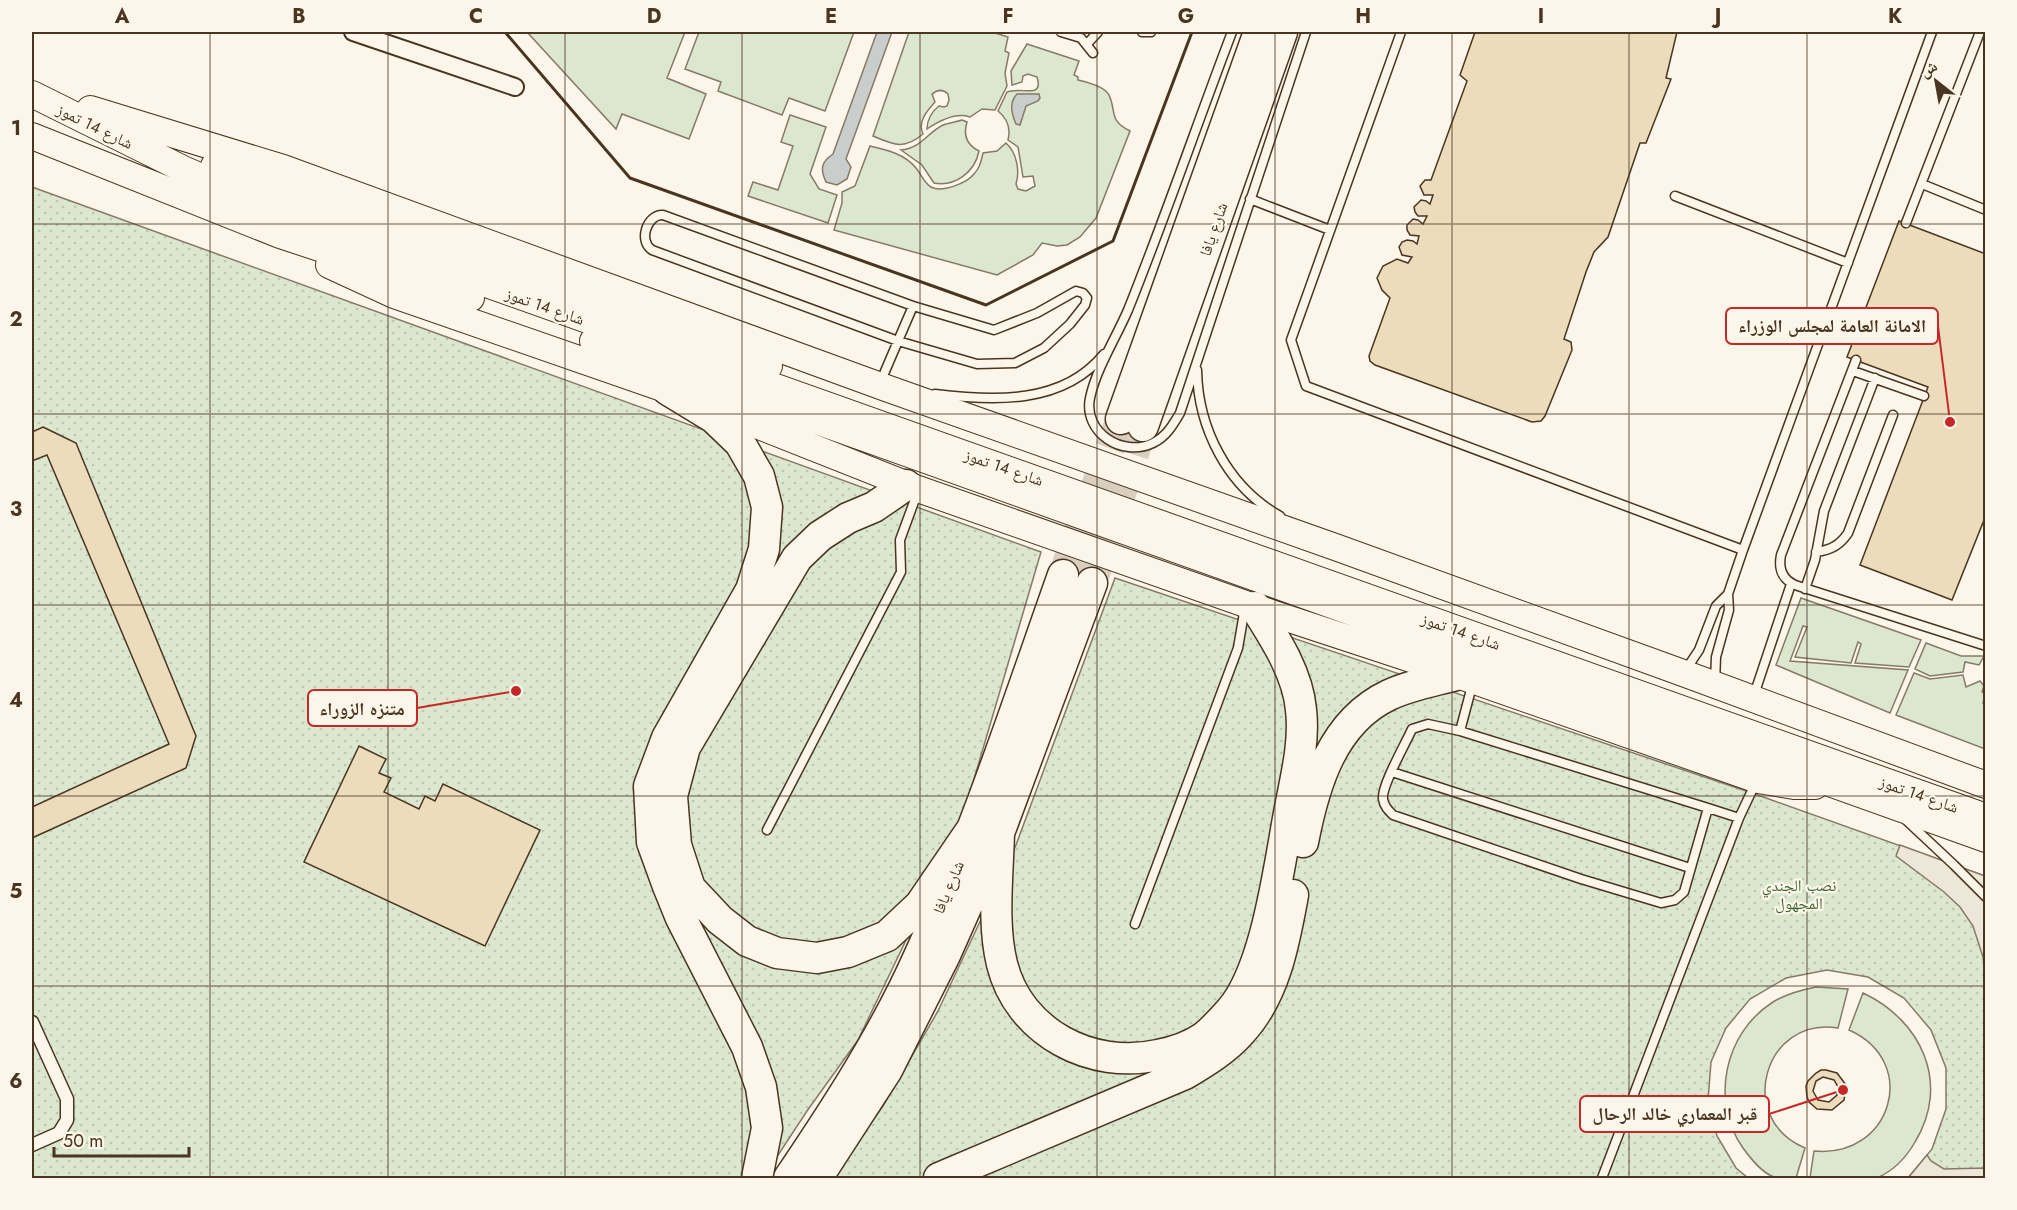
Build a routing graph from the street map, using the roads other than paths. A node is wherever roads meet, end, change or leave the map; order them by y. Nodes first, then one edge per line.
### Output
1 (353, 32) edge
2 (1061, 32) edge
3 (1098, 32) edge
4 (1142, 32) edge
5 (1151, 32) edge
6 (1232, 32) edge
7 (1259, 32) edge
8 (1282, 32) edge
9 (1306, 32) edge
10 (1401, 32) edge
11 (1932, 32) edge
12 (1980, 32) edge
13 (1087, 44) junction
14 (1093, 53) dead end
15 (515, 87) dead end
16 (32, 93) edge
17 (32, 136) edge
18 (1922, 184) junction
19 (1675, 196) dead end
20 (1250, 200) junction
21 (1986, 210) edge
22 (1906, 223) dead end
23 (1330, 230) junction
24 (280, 235) junction
25 (1848, 263) junction
26 (913, 306) junction
27 (1117, 334) junction
28 (898, 341) junction
29 (1857, 360) dead end
30 (1197, 361) junction
31 (1853, 371) junction
32 (1875, 378) junction
33 (883, 386) junction
34 (668, 390) junction
35 (1924, 396) dead end
36 (1893, 415) dead end
37 (912, 487) junction
38 (1338, 548) junction
39 (1743, 550) junction
40 (1816, 552) junction
41 (1063, 575) tunnel mouth
42 (1092, 583) tunnel mouth
43 (1791, 584) junction
44 (1805, 589) junction
45 (1728, 594) junction
46 (1250, 605) junction
47 (1986, 646) edge
48 (1683, 673) junction
49 (1465, 678) junction
50 (1716, 685) junction
51 (1752, 699) junction
52 (1460, 731) junction
53 (1392, 772) junction
54 (1758, 780) junction
55 (1831, 783) junction
56 (1986, 785) edge
57 (1887, 803) junction
58 (1708, 808) junction
59 (1986, 817) edge
60 (1739, 818) junction
61 (987, 829) junction
62 (767, 830) dead end
63 (1986, 839) edge
64 (1690, 868) junction
65 (1986, 897) edge
66 (1135, 924) dead end
67 (32, 1022) edge
68 (32, 1145) edge
69 (757, 1179) edge
70 (789, 1179) edge
71 (817, 1179) edge
72 (939, 1179) edge
73 (1602, 1179) edge

1 - 15 street
2 - 13 lane
3 - 13 lane
4 - 5 lane
6 - 27 lane
7 - 8 highway, شارع يافا
9 - 20 lane
10 - 23 lane
11 - 25 lane
12 - 18 lane
13 - 14 lane
16 - 33 main road, شارع 14 تموز
16 - 59 main road, شارع 14 تموز
17 - 24 main road, شارع 14 تموز
18 - 21 lane
18 - 22 lane
19 - 25 lane
20 - 23 lane
20 - 30 lane
23 - 39 lane
24 - 34 main road
24 - 55 main road, شارع 14 تموز
25 - 39 lane
26 - 28 lane
26 - 28 lane
26 - 28 lane
27 - 30 lane
27 - 33 lane
28 - 33 lane
29 - 31 lane
30 - 38 lane
31 - 32 lane
31 - 43 lane
32 - 35 lane
32 - 40 lane
33 - 38 main road, شارع 14 تموز
34 - 37 main road
34 - 69 highway
36 - 40 lane
37 - 46 main road
37 - 61 highway
37 - 62 lane
38 - 48 main road, شارع 14 تموز
39 - 45 lane
40 - 44 lane
41 - 61 highway, شارع يافا
42 - 61 highway, شارع يافا
43 - 44 lane
43 - 51 lane
44 - 47 lane
45 - 48 lane
45 - 50 lane
46 - 49 main road
46 - 61 highway
46 - 66 lane
48 - 50 main road, شارع 14 تموز
49 - 52 lane
49 - 54 main road
49 - 72 highway
50 - 51 main road, شارع 14 تموز
51 - 56 main road, شارع 14 تموز
52 - 53 lane
52 - 58 lane
53 - 64 lane
53 - 64 lane
54 - 55 main road
54 - 60 lane
55 - 57 main road, شارع 14 تموز
57 - 63 main road, شارع 14 تموز
57 - 65 lane
58 - 60 lane
58 - 64 lane
60 - 73 lane
61 - 70 highway, شارع يافا
61 - 71 highway, شارع يافا
67 - 68 street

